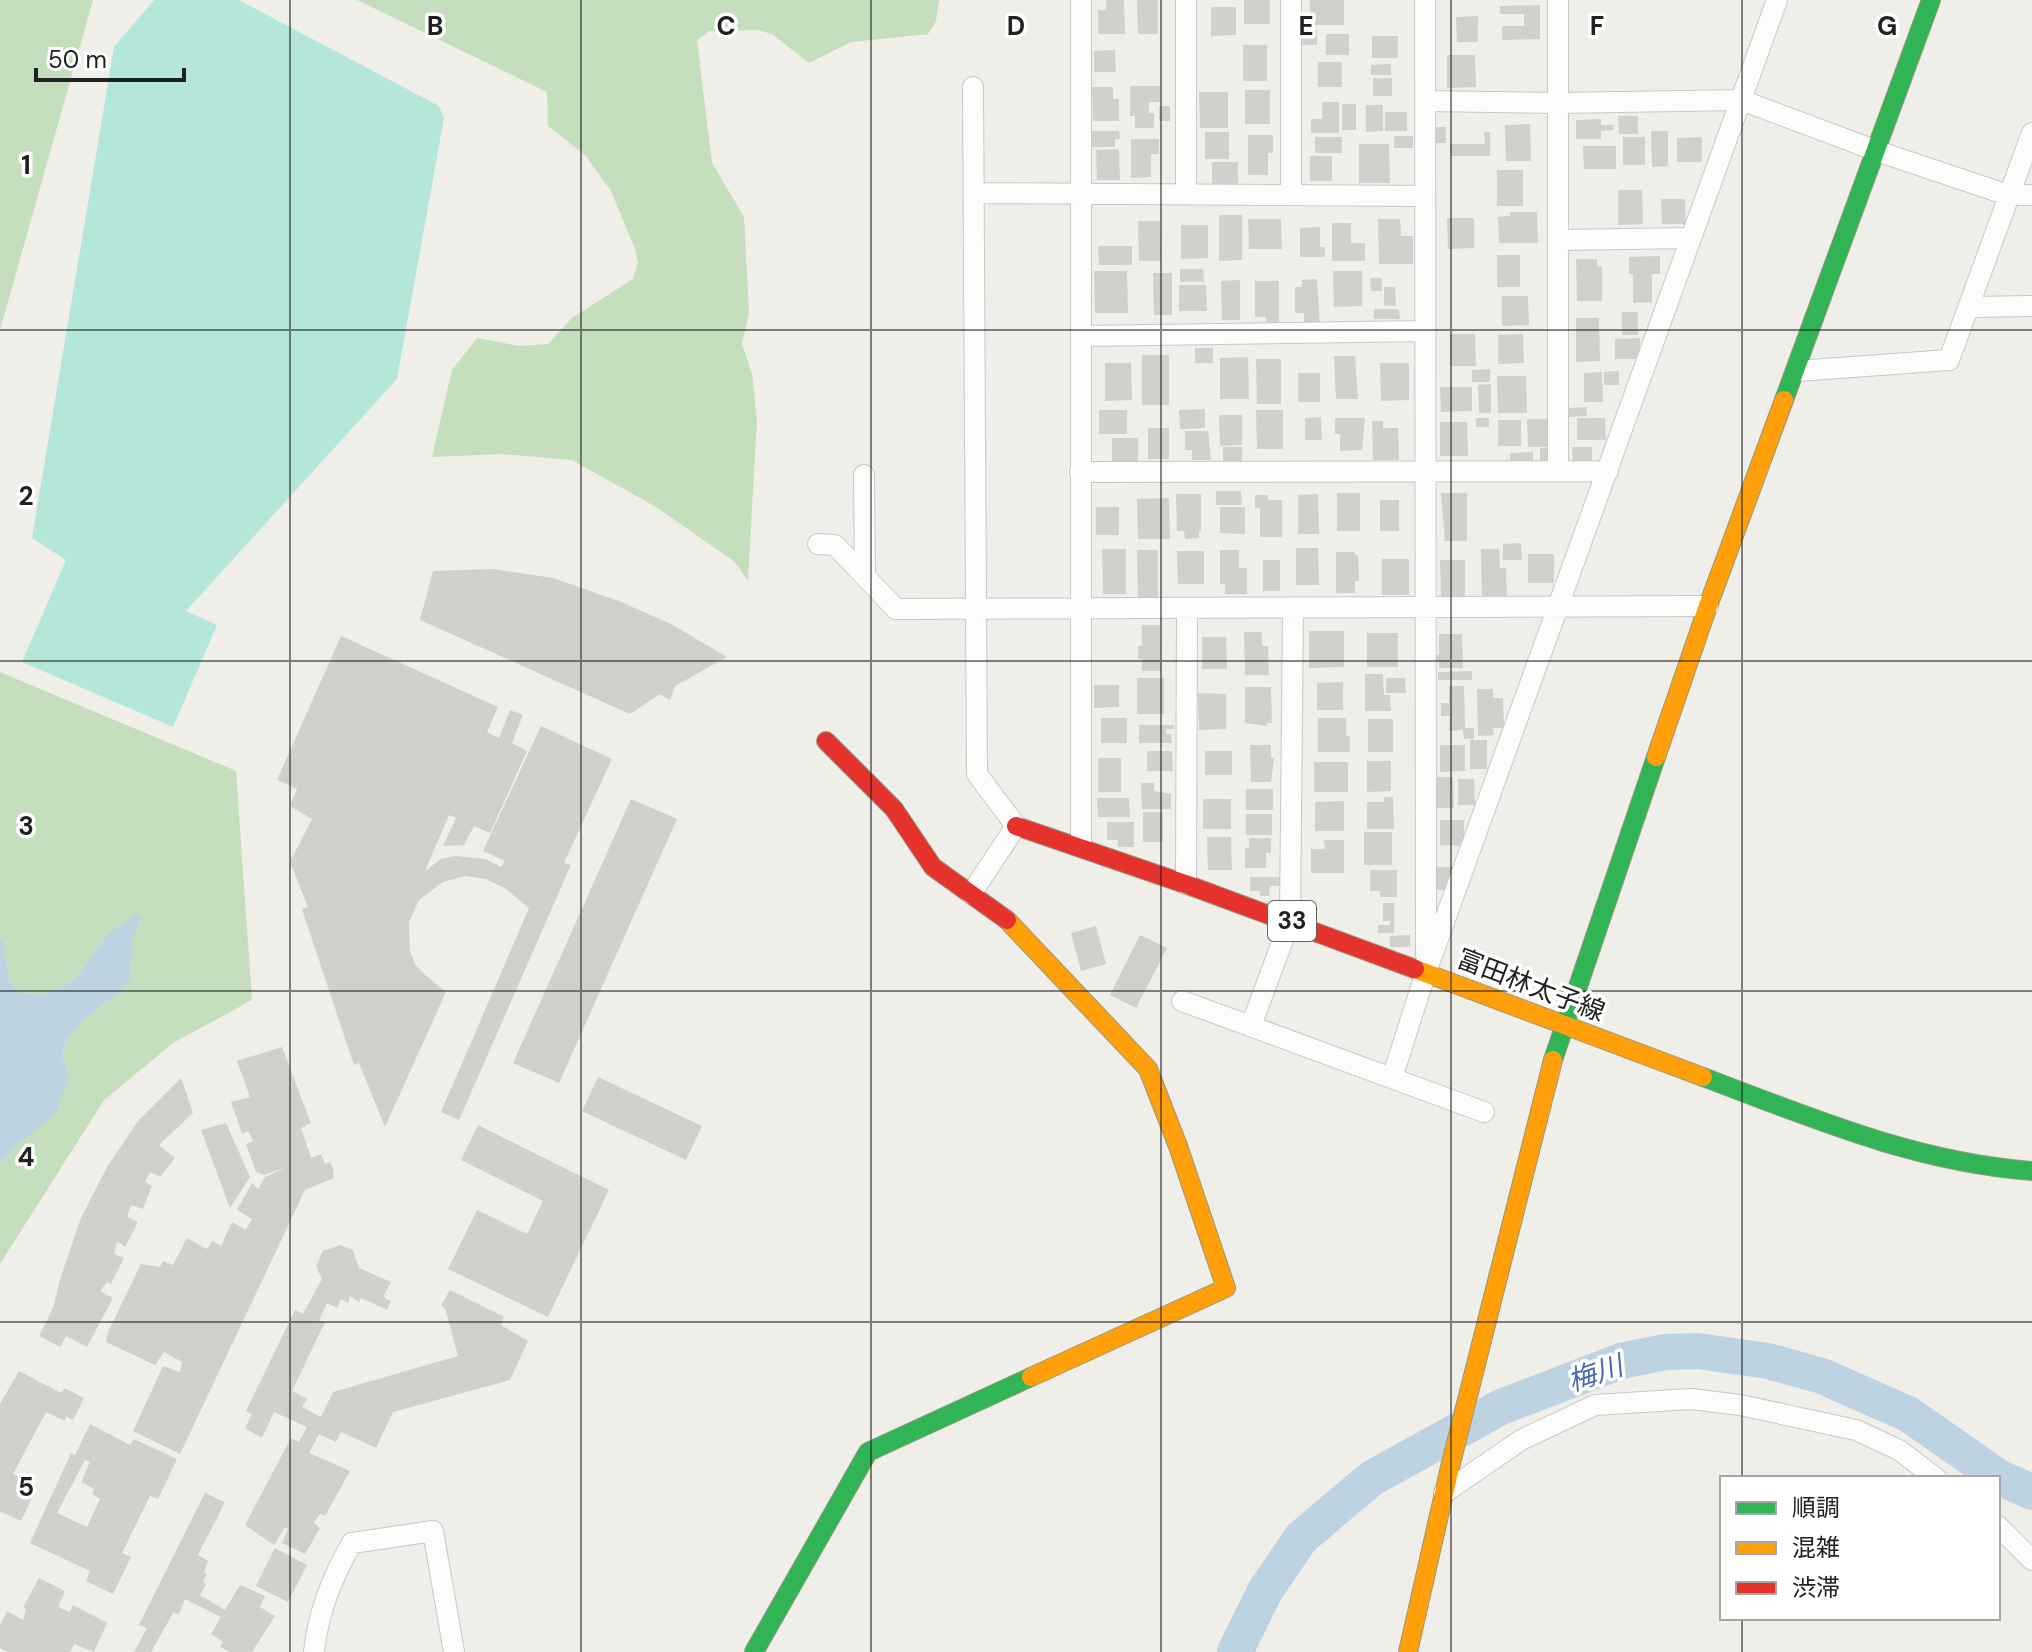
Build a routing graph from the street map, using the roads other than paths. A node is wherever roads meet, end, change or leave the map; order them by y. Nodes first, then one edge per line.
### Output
1 (1081, 0) edge
2 (1186, 0) edge
3 (1291, 0) edge
4 (1425, 0) edge
5 (1558, 0) edge
6 (1777, 0) edge
7 (1931, 0) edge
8 (973, 87) dead end
9 (1741, 100) junction
10 (1425, 101) junction
11 (1558, 103) junction
12 (2032, 133) edge
13 (1877, 151) junction
14 (975, 193) junction
15 (1081, 193) junction
16 (1186, 193) junction
17 (1291, 193) junction
18 (2008, 195) junction
19 (2032, 195) edge
20 (1425, 196) junction
21 (1691, 238) junction
22 (1558, 240) junction
23 (2032, 306) edge
24 (1970, 307) junction
25 (1426, 331) junction
26 (1081, 336) junction
27 (1797, 371) junction
28 (1558, 471) junction
29 (1608, 471) junction
30 (1080, 472) junction
31 (1426, 472) junction
32 (864, 475) dead end
33 (818, 544) dead end
34 (865, 576) junction
35 (1708, 606) junction
36 (1426, 607) junction
37 (1557, 607) junction
38 (1081, 608) junction
39 (1187, 608) junction
40 (974, 609) junction
41 (1293, 609) junction
42 (826, 741) dead end
43 (1016, 826) junction
44 (1081, 847) junction
45 (1186, 884) junction
46 (971, 894) junction
47 (1290, 921) junction
48 (1426, 972) junction
49 (1182, 1001) dead end
50 (1251, 1026) junction
51 (1563, 1027) junction
52 (1392, 1078) junction
53 (1484, 1112) dead end
54 (2032, 1171) edge
55 (1933, 1476) edge
56 (1444, 1493) junction
57 (2000, 1528) edge
58 (2032, 1560) edge
59 (314, 1652) edge
60 (454, 1652) edge
61 (754, 1652) edge
62 (1408, 1652) edge

1 - 15 street
2 - 16 street
3 - 17 street
4 - 10 street
5 - 11 street
6 - 9 street
7 - 13 street
8 - 14 street
9 - 11 street
9 - 13 street
9 - 21 street
10 - 11 street
10 - 20 street
11 - 22 street
12 - 18 street
13 - 18 street
13 - 27 street
14 - 15 street
14 - 40 street
15 - 16 street
15 - 26 street
16 - 17 street
17 - 20 street
18 - 19 street
18 - 24 street
20 - 25 street
21 - 22 street
21 - 29 street
22 - 28 street
23 - 24 street
24 - 27 street
25 - 26 street
25 - 31 street
26 - 30 street
27 - 35 street
28 - 29 street
28 - 31 street
29 - 37 street
30 - 31 street
30 - 38 street
31 - 36 street
32 - 34 street
33 - 34 street
34 - 40 street
35 - 37 street
35 - 51 street
36 - 37 street
36 - 41 street
36 - 48 street
37 - 48 street
38 - 39 street
38 - 40 street
38 - 44 street
39 - 41 street
39 - 45 street
40 - 43 street
41 - 47 street
42 - 46 street
43 - 44 street, 富田林太子線 / 33
43 - 46 street
44 - 45 street, 富田林太子線 / 33
45 - 47 street, 富田林太子線 / 33
46 - 61 street
47 - 48 street, 富田林太子線 / 33
47 - 50 street
48 - 51 street, 富田林太子線 / 33
48 - 52 street
49 - 50 street
50 - 52 street
51 - 54 street, 富田林太子線 / 33
51 - 56 street
52 - 53 street
55 - 56 street
56 - 62 street
57 - 58 street
59 - 60 street

